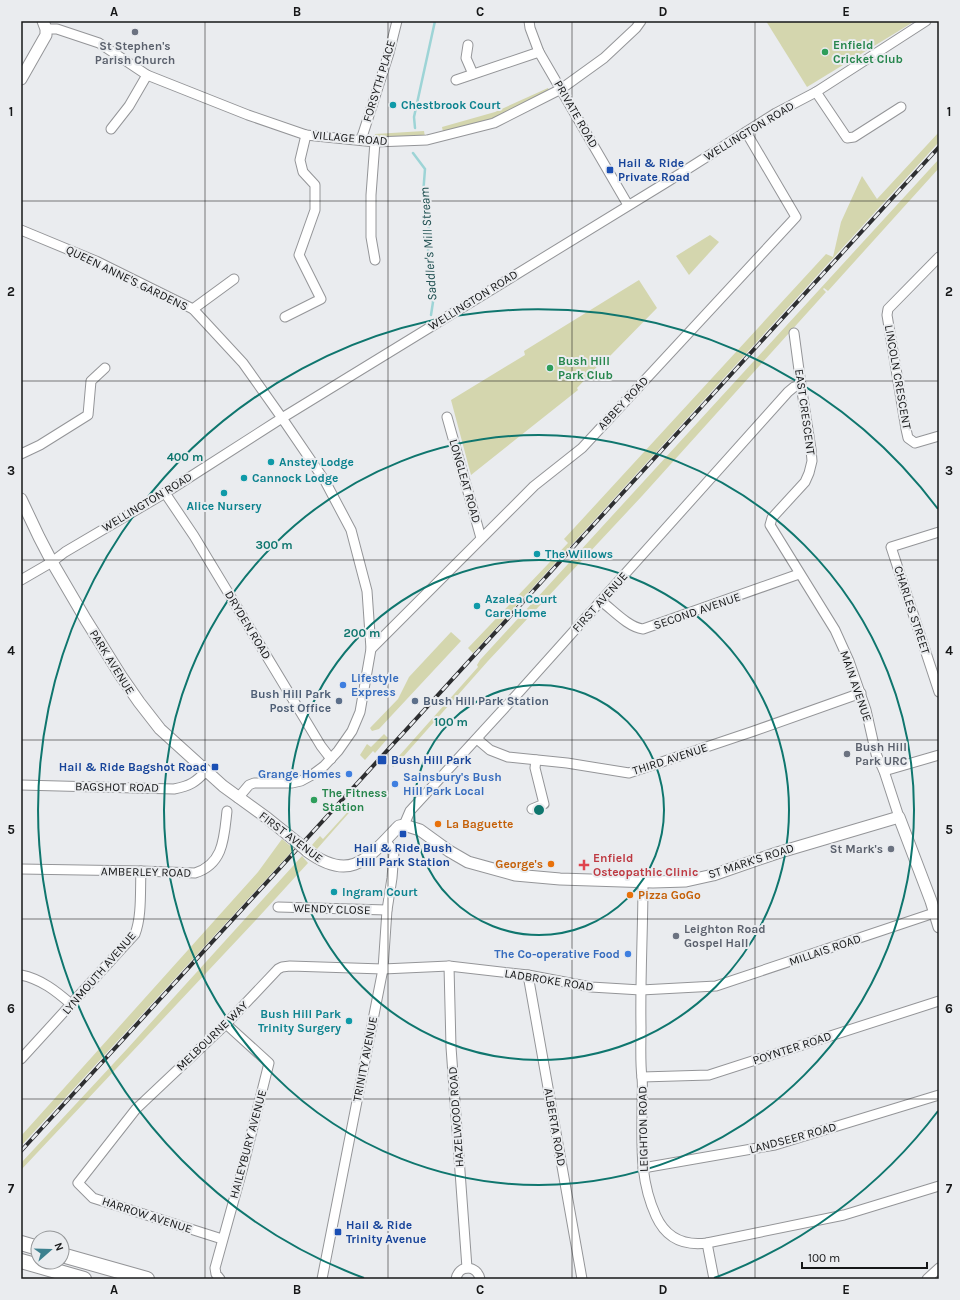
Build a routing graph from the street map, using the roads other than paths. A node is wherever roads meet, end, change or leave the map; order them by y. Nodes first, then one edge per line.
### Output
1 (397, 21) edge
2 (529, 21) edge
3 (641, 21) edge
4 (926, 21) edge
5 (45, 25) edge
6 (468, 45) dead end
7 (539, 52) junction
8 (473, 74) junction
9 (147, 75) junction
10 (21, 79) edge
11 (456, 80) dead end
12 (561, 89) junction
13 (816, 92) junction
14 (901, 107) dead end
15 (111, 129) dead end
16 (746, 132) junction
17 (306, 135) junction
18 (361, 140) junction
19 (375, 142) junction
20 (628, 205) junction
21 (21, 230) edge
22 (939, 256) edge
23 (375, 260) dead end
24 (234, 279) dead end
25 (193, 309) junction
26 (285, 317) dead end
27 (794, 334) dead end
28 (105, 368) dead end
29 (801, 385) junction
30 (282, 418) junction
31 (447, 422) dead end
32 (939, 436) edge
33 (21, 454) edge
34 (165, 492) junction
35 (21, 499) edge
36 (770, 525) joint
37 (939, 532) edge
38 (482, 538) junction
39 (52, 562) junction
40 (799, 574) junction
41 (21, 580) edge
42 (601, 600) junction
43 (371, 649) junction
44 (861, 692) junction
45 (939, 692) edge
46 (477, 739) junction
47 (939, 755) edge
48 (331, 758) junction
49 (536, 760) junction
50 (206, 771) junction
51 (884, 771) junction
52 (21, 785) edge
53 (238, 798) junction
54 (532, 810) dead end
55 (227, 811) dead end
56 (899, 817) junction
57 (404, 825) junction
58 (385, 840) junction
59 (21, 869) edge
60 (141, 871) junction
61 (643, 882) junction
62 (278, 907) dead end
63 (387, 910) junction
64 (934, 914) junction
65 (939, 927) edge
66 (449, 966) junction
67 (383, 969) junction
68 (21, 975) edge
69 (528, 975) junction
70 (716, 986) joint
71 (641, 990) junction
72 (939, 1001) edge
73 (71, 1004) junction
74 (226, 1024) junction
75 (22, 1057) edge
76 (642, 1077) junction
77 (939, 1095) edge
78 (643, 1168) junction
79 (78, 1183) joint
80 (939, 1186) edge
81 (222, 1239) junction
82 (707, 1243) junction
83 (70, 1257) edge
84 (21, 1261) edge
85 (467, 1268) junction
86 (939, 1268) edge
87 (84, 1279) edge
88 (147, 1279) edge
89 (220, 1279) edge
90 (322, 1279) edge
91 (456, 1279) edge
92 (480, 1279) edge
93 (582, 1279) edge
94 (714, 1279) edge
95 (927, 1279) edge

1 - 18 street, FORSYTH PLACE
2 - 7 street, PRIVATE ROAD
3 - 12 street, VILLAGE ROAD
4 - 13 street, WELLINGTON ROAD
5 - 9 street, VILLAGE ROAD
5 - 10 street
6 - 8 street
7 - 8 street
7 - 12 street, PRIVATE ROAD
8 - 11 street
9 - 15 street
9 - 17 street, VILLAGE ROAD
12 - 19 street, VILLAGE ROAD
12 - 20 street, PRIVATE ROAD
13 - 14 street
13 - 16 street, WELLINGTON ROAD
16 - 20 street, WELLINGTON ROAD
16 - 38 street, ABBEY ROAD
17 - 18 street, VILLAGE ROAD
17 - 26 street
18 - 19 street, VILLAGE ROAD
19 - 23 street
20 - 30 street, WELLINGTON ROAD
21 - 25 street, QUEEN ANNE'S GARDENS
22 - 32 street, LINCOLN CRESCENT
24 - 25 street
25 - 30 street, QUEEN ANNE'S GARDENS
27 - 29 street, EAST CRESCENT
28 - 33 street
29 - 36 street, EAST CRESCENT
29 - 42 street, FIRST AVENUE
30 - 34 street, WELLINGTON ROAD
30 - 43 street, QUEEN ANNE'S GARDENS
31 - 38 street, LONGLEAT ROAD
34 - 39 street, WELLINGTON ROAD
34 - 48 street, DRYDEN ROAD
35 - 39 street, PARK AVENUE
36 - 40 street, MAIN AVENUE
37 - 45 street, CHARLES STREET
38 - 43 street, ABBEY ROAD
39 - 41 street, WELLINGTON ROAD
39 - 50 street, PARK AVENUE
40 - 42 street, SECOND AVENUE
40 - 44 street, MAIN AVENUE
42 - 46 street, FIRST AVENUE
43 - 48 street, QUEEN ANNE'S GARDENS
44 - 49 street, THIRD AVENUE
44 - 51 street, MAIN AVENUE
46 - 49 street, THIRD AVENUE
46 - 57 street, FIRST AVENUE
47 - 51 street
48 - 53 street, QUEEN ANNE'S GARDENS
49 - 54 street
50 - 52 street, BAGSHOT ROAD
50 - 53 street, PARK AVENUE
51 - 56 street, MAIN AVENUE
53 - 58 street, FIRST AVENUE, bridge
55 - 60 street, AMBERLEY ROAD
56 - 61 street, ST MARK'S ROAD
56 - 64 street, MAIN AVENUE
57 - 58 street, FIRST AVENUE
57 - 61 street, ST MARK'S ROAD
58 - 63 street, TRINITY AVENUE
59 - 60 street, AMBERLEY ROAD
60 - 73 street, LYNMOUTH AVENUE
61 - 71 street, LEIGHTON ROAD
62 - 63 street, WENDY CLOSE
63 - 67 street, TRINITY AVENUE
64 - 65 street, MAIN AVENUE
64 - 70 street, MILLAIS ROAD
66 - 67 street, LADBROKE ROAD
66 - 69 street, LADBROKE ROAD
66 - 85 street, HAZELWOOD ROAD
67 - 74 street, MELBOURNE WAY
67 - 90 street, TRINITY AVENUE
68 - 73 street
69 - 71 street, LADBROKE ROAD
69 - 93 street, ALBERTA ROAD
70 - 71 street, LADBROKE ROAD
71 - 76 street, LEIGHTON ROAD
72 - 76 street, POYNTER ROAD
73 - 75 street, LYNMOUTH AVENUE
74 - 79 street, MELBOURNE WAY
74 - 81 street, HAILEYBURY AVENUE
76 - 78 street, LEIGHTON ROAD
77 - 78 street, LANDSEER ROAD
78 - 82 street, LEIGHTON ROAD
79 - 81 street, HARROW AVENUE
80 - 82 street, LEIGHTON ROAD
81 - 89 street, HAILEYBURY AVENUE
82 - 94 street
83 - 88 highway
84 - 87 highway
85 - 91 street
85 - 92 street
86 - 95 street

